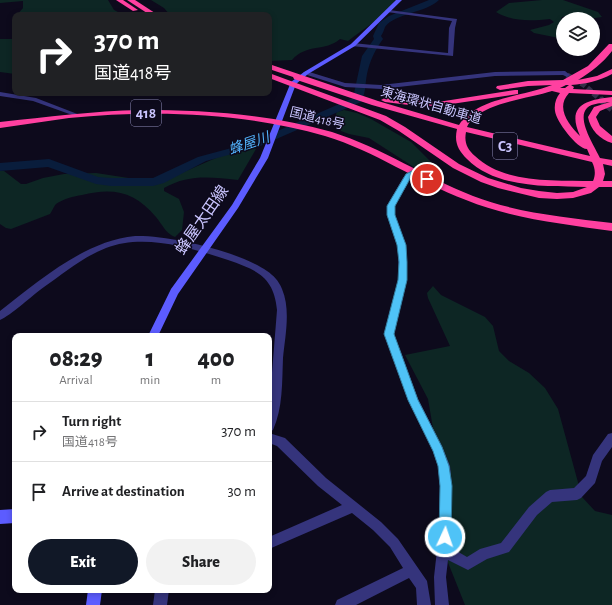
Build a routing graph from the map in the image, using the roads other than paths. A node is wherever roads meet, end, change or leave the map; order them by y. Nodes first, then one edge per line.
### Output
1 (119, 0) edge
2 (130, 0) edge
3 (399, 0) edge
4 (389, 11) junction
5 (138, 12) edge
6 (150, 12) edge
7 (353, 46) junction
8 (612, 46) edge
9 (612, 63) edge
10 (272, 67) edge
11 (272, 67) edge
12 (612, 71) edge
13 (306, 73) junction
14 (567, 75) tunnel mouth
15 (272, 76) edge
16 (272, 76) edge
17 (0, 94) edge
18 (612, 94) edge
19 (12, 96) edge
20 (14, 96) edge
21 (612, 99) edge
22 (466, 101) junction
23 (612, 104) edge
24 (77, 115) junction
25 (401, 115) junction
26 (0, 125) edge
27 (464, 126) junction
28 (276, 127) junction
29 (612, 140) edge
30 (595, 156) junction
31 (612, 164) edge
32 (612, 170) edge
33 (414, 172) junction
34 (612, 184) edge
35 (612, 227) edge
36 (203, 251) junction
37 (0, 316) edge
38 (154, 333) edge
39 (272, 417) edge
40 (612, 438) edge
41 (272, 439) edge
42 (352, 507) junction
43 (12, 516) edge
44 (0, 517) edge
45 (272, 542) edge
46 (444, 551) junction
47 (412, 570) junction
48 (95, 593) edge
49 (162, 593) edge
50 (93, 605) edge
51 (160, 605) edge
52 (342, 605) edge
53 (424, 605) edge
54 (442, 605) edge

1 - 5 highway
2 - 6 highway
3 - 4 street, 蜂屋太田線
4 - 7 street, 蜂屋太田線
4 - 7 street
7 - 13 street, 蜂屋太田線
8 - 27 highway
9 - 30 highway
10 - 22 highway
11 - 25 highway, 東海環状自動車道 / C3
12 - 22 highway
13 - 14 street
13 - 28 street, 蜂屋太田線
15 - 25 highway, 東海環状自動車道 / C3
16 - 30 highway
17 - 19 street
18 - 22 highway
18 - 27 highway
20 - 24 street
21 - 30 highway
23 - 29 highway
24 - 26 highway, 国道418号 / 418
24 - 28 highway, 国道418号 / 418
25 - 31 highway, 東海環状自動車道 / C3
25 - 32 highway, 東海環状自動車道 / C3
27 - 34 highway
28 - 33 highway, 国道418号 / 418
28 - 36 street, 蜂屋太田線
33 - 35 highway, 国道418号 / 418
33 - 46 street
36 - 37 street
36 - 38 street, 蜂屋太田線
36 - 39 street
40 - 46 street
41 - 42 street
42 - 45 street
42 - 47 street
43 - 44 street
46 - 54 street
47 - 52 street
47 - 53 street
48 - 50 street
49 - 51 street

